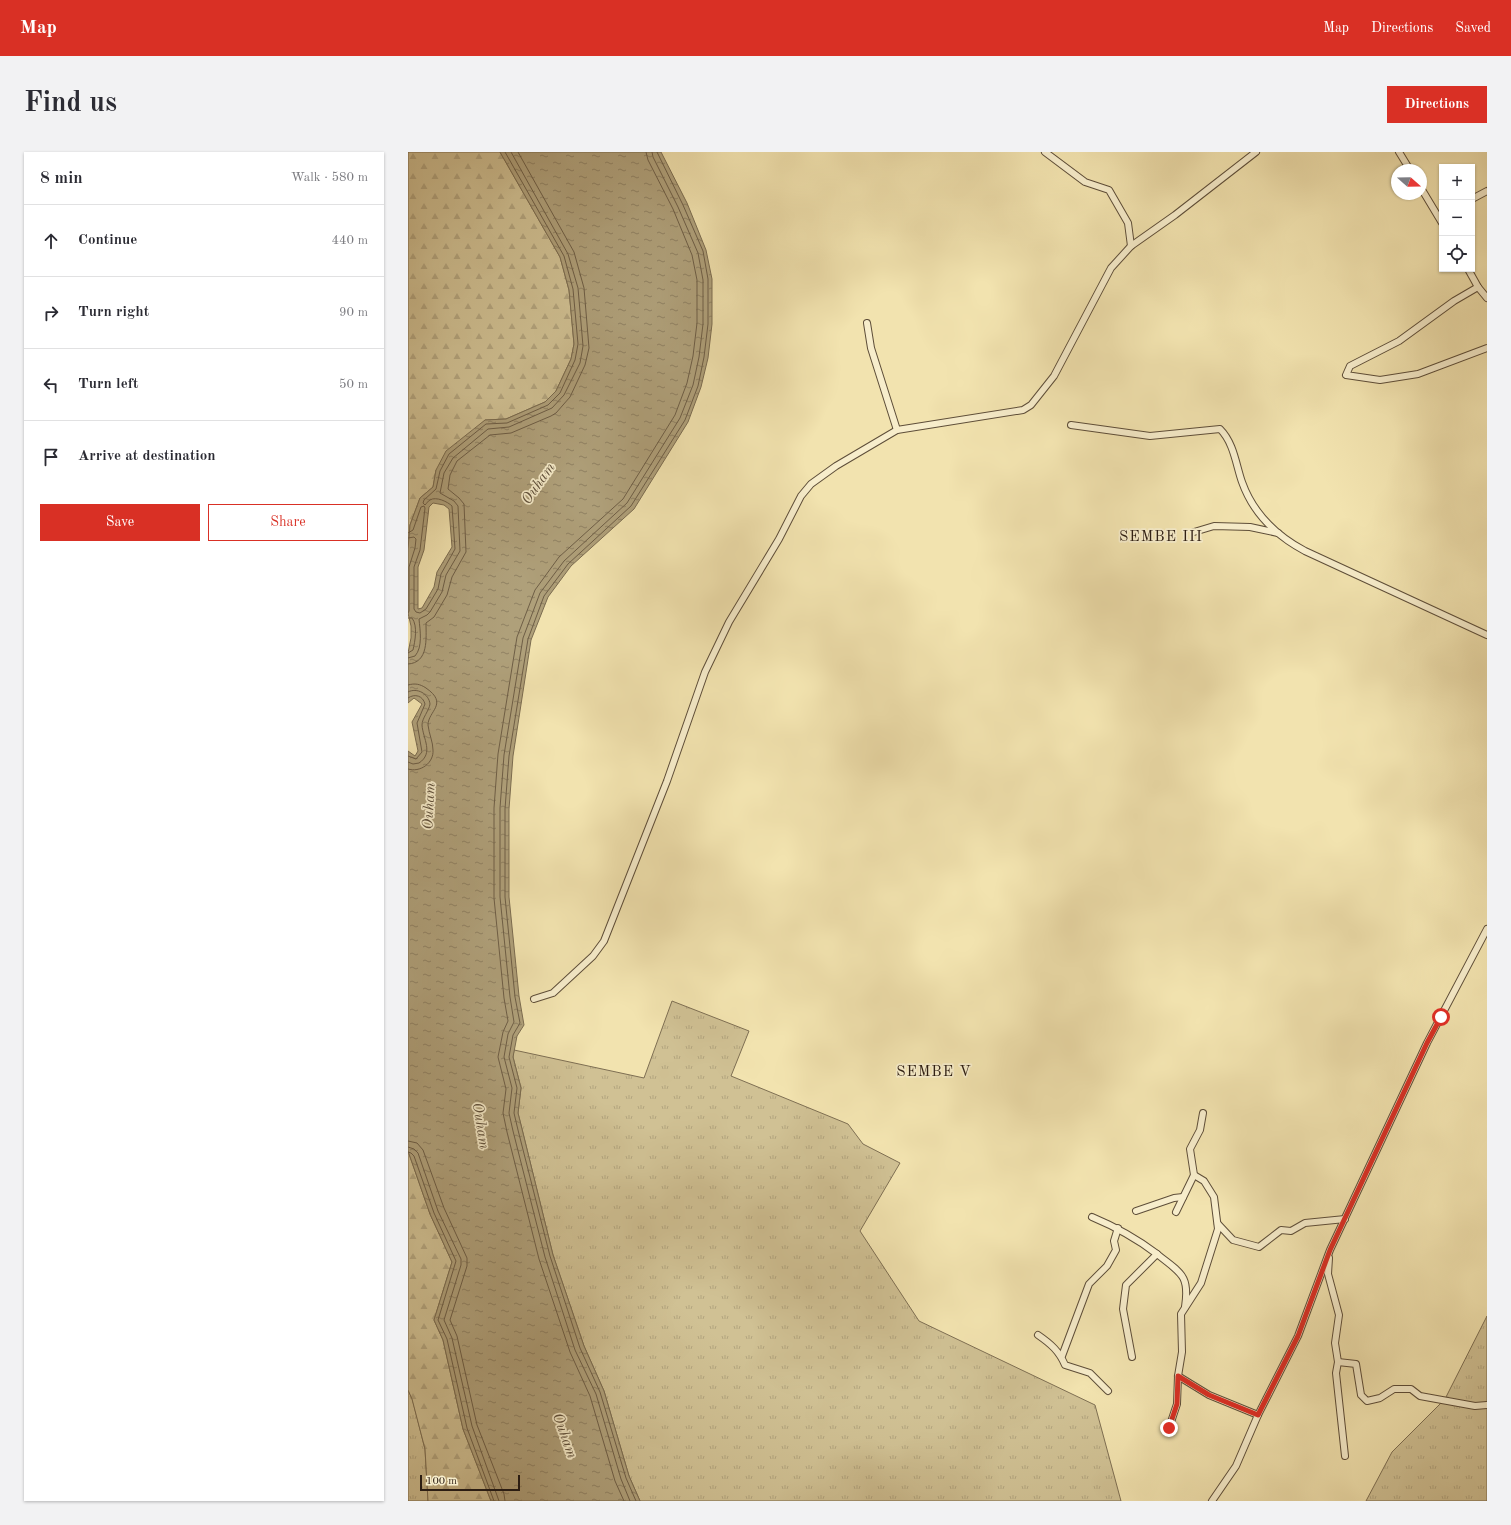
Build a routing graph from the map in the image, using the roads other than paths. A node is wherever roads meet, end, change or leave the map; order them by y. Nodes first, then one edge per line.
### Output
1 (1044, 152) edge
2 (1256, 152) edge
3 (1399, 152) edge
4 (1406, 164) edge
5 (1487, 191) edge
6 (1427, 197) edge
7 (1475, 197) edge
8 (1439, 215) edge
9 (1131, 246) junction
10 (1470, 272) edge
11 (1478, 287) junction
12 (1487, 298) edge
13 (867, 323) dead end
14 (1487, 348) edge
15 (1071, 425) dead end
16 (897, 430) junction
17 (1194, 532) dead end
18 (1278, 533) junction
19 (1487, 635) edge
20 (1487, 929) edge
21 (534, 999) dead end
22 (1203, 1113) dead end
23 (1194, 1175) junction
24 (1183, 1197) junction
25 (1136, 1210) dead end
26 (1176, 1212) dead end
27 (1092, 1217) dead end
28 (1345, 1219) junction
29 (1217, 1222) junction
30 (1118, 1228) junction
31 (1330, 1250) junction
32 (1157, 1254) junction
33 (1185, 1309) junction
34 (1038, 1336) dead end
35 (1062, 1356) junction
36 (1132, 1357) dead end
37 (1338, 1362) junction
38 (1178, 1376) junction
39 (1108, 1391) dead end
40 (1487, 1405) edge
41 (1258, 1415) junction
42 (1169, 1428) dead end
43 (1345, 1456) dead end
44 (1212, 1501) edge

1 - 9 street
2 - 9 street
3 - 4 street
5 - 7 street
6 - 8 street
9 - 16 street
10 - 11 street
11 - 12 street
11 - 14 street
13 - 16 street
15 - 18 street
16 - 21 street
17 - 18 street
18 - 19 street
20 - 28 street
22 - 23 street
23 - 24 street
23 - 29 street
24 - 25 street
24 - 26 street
27 - 30 street
28 - 29 street
28 - 31 street
29 - 33 street
30 - 32 street
30 - 35 street
31 - 37 street
31 - 41 street
32 - 33 street
32 - 36 street
33 - 38 street
34 - 35 street
35 - 39 street
37 - 40 street
37 - 43 street
38 - 41 street
38 - 42 street
41 - 44 street

